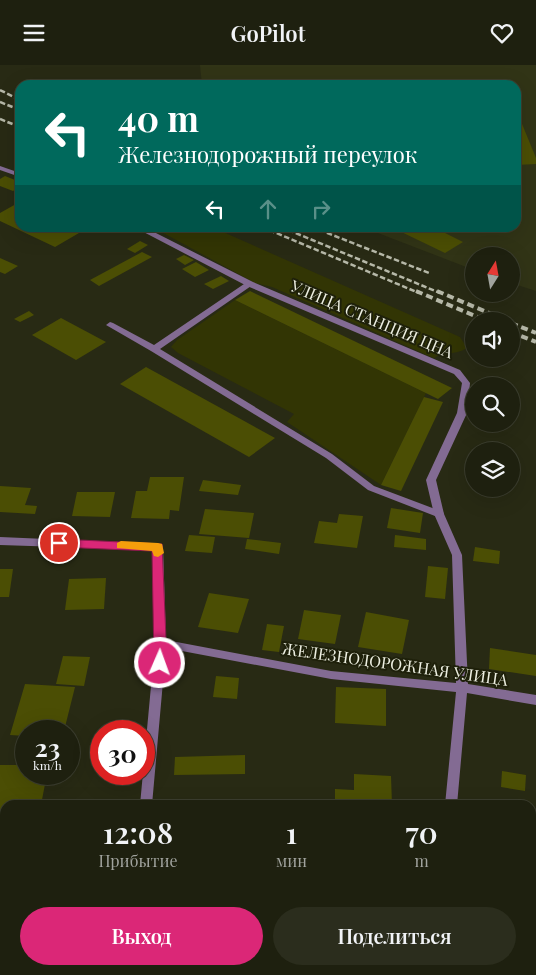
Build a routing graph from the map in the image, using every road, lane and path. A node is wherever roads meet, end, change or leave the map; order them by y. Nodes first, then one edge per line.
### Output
1 (0, 168) edge
2 (15, 173) edge
3 (147, 232) edge
4 (250, 284) junction
5 (110, 325) dead end
6 (154, 349) junction
7 (439, 514) junction
8 (0, 541) edge
9 (161, 643) junction
10 (462, 689) junction
11 (536, 700) edge
12 (146, 800) edge
13 (451, 800) edge

1 - 2 street
3 - 4 street, УЛИЦА СТАНЦИЯ ЦНА
4 - 6 street
4 - 7 street, УЛИЦА СТАНЦИЯ ЦНА
5 - 6 street
6 - 7 street
7 - 10 street
8 - 9 street
9 - 10 street, ЖЕЛЕЗНОДОРОЖНАЯ УЛИЦА
9 - 12 street
10 - 11 street, ЖЕЛЕЗНОДОРОЖНАЯ УЛИЦА
10 - 13 street

